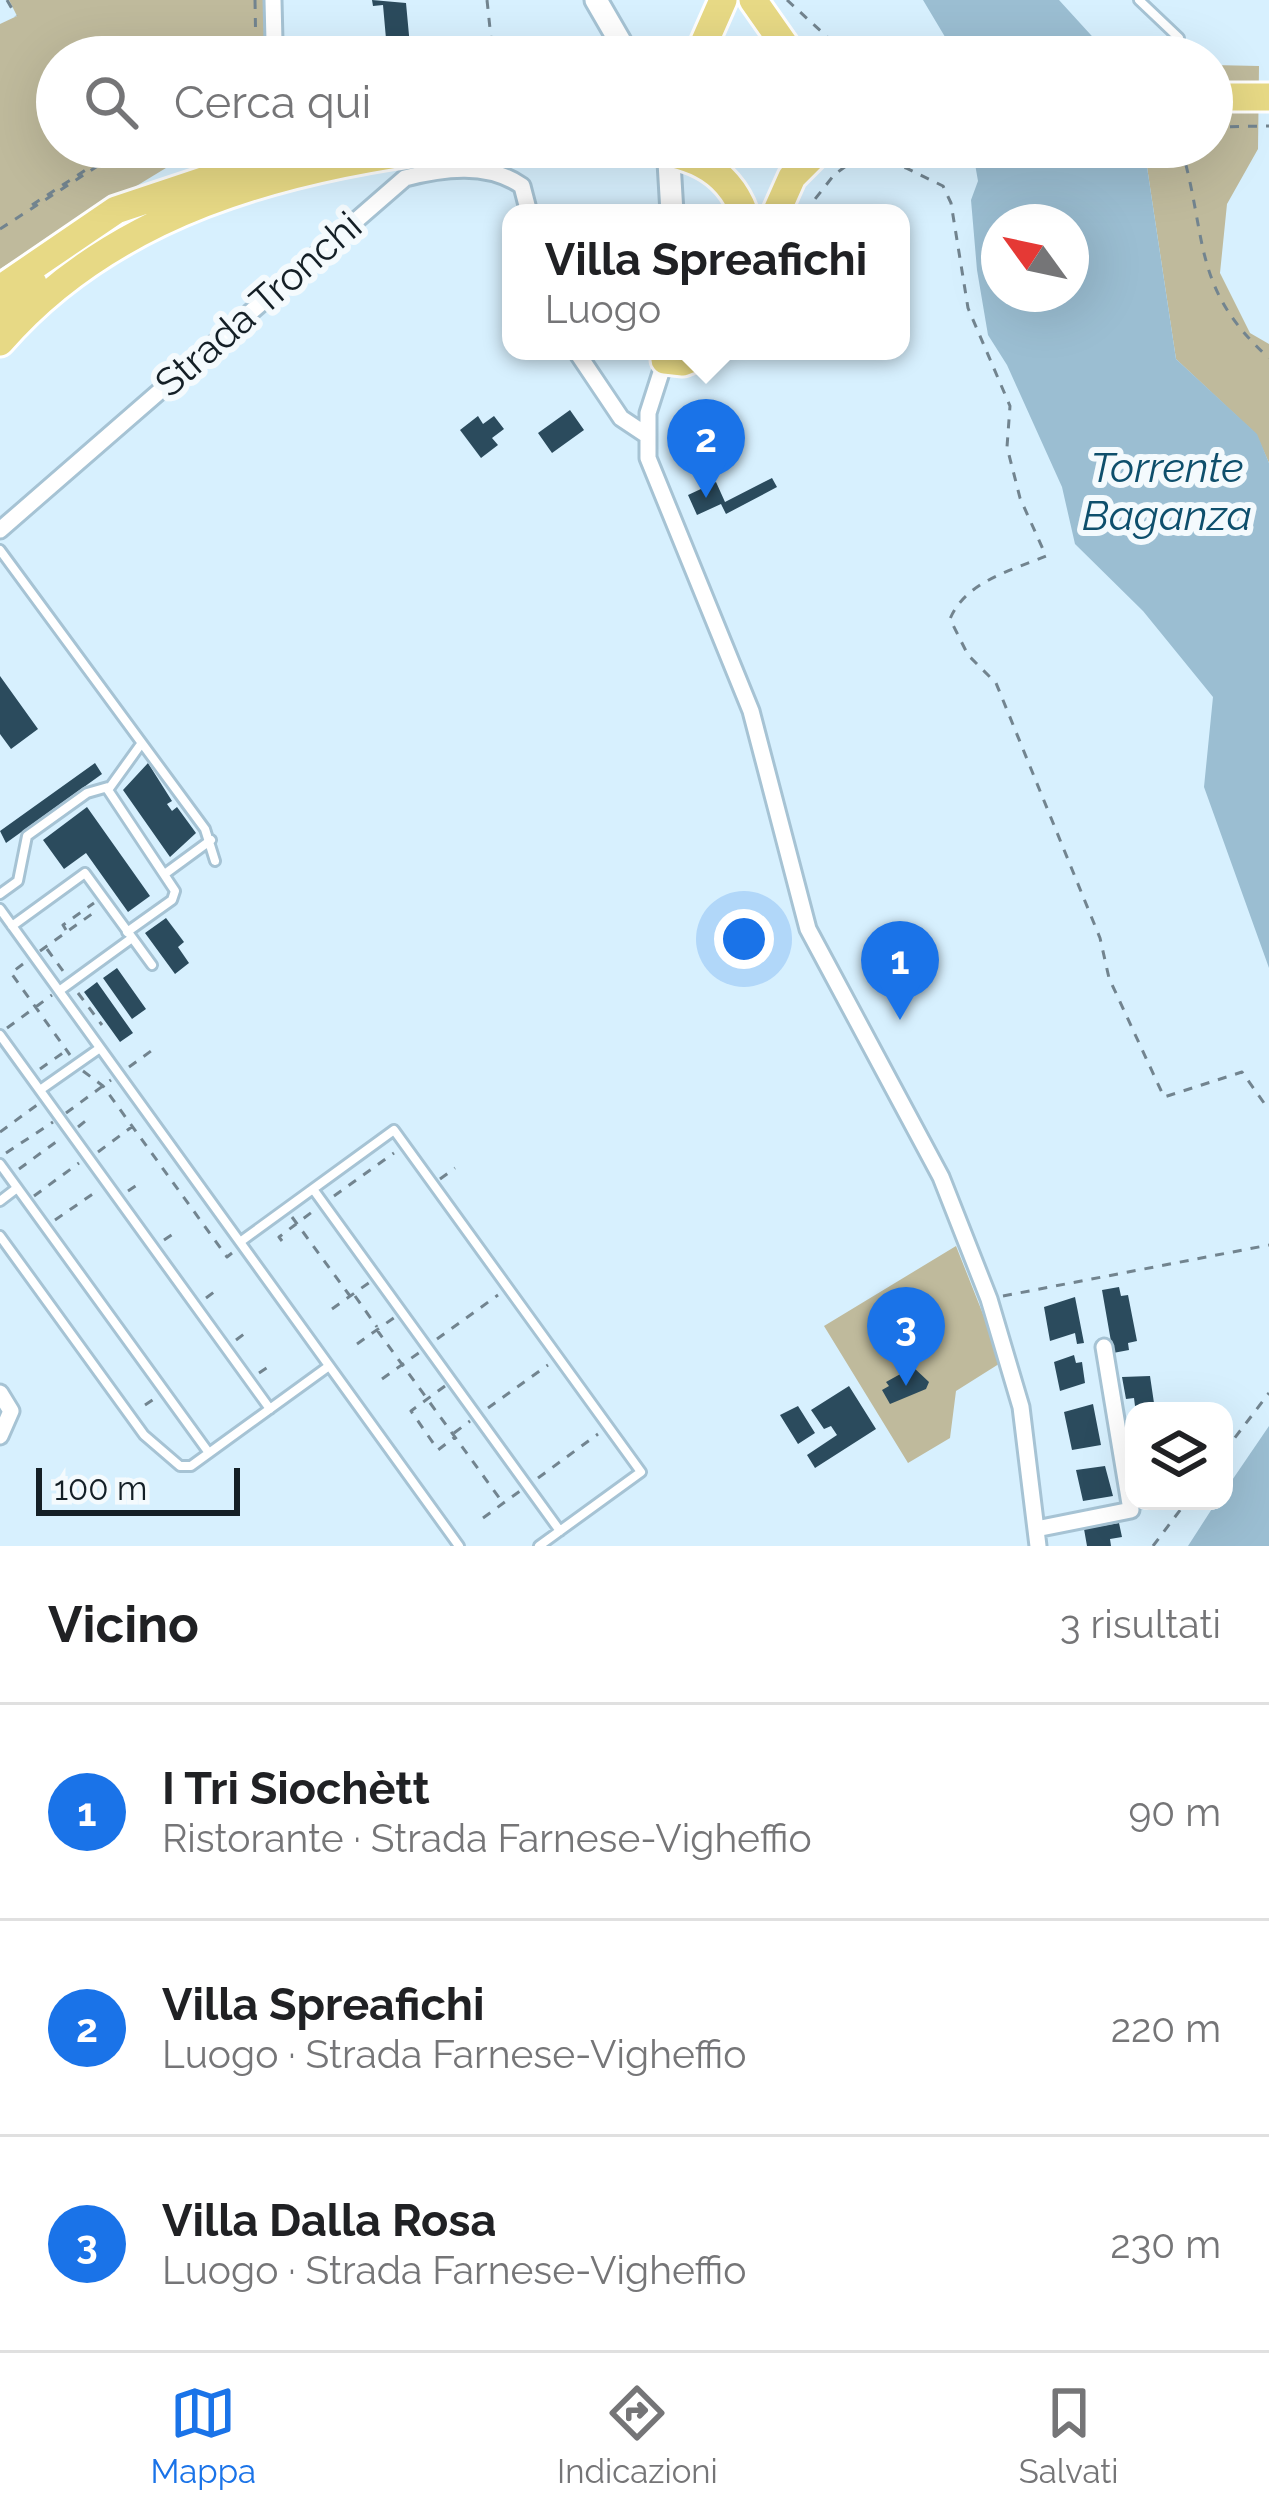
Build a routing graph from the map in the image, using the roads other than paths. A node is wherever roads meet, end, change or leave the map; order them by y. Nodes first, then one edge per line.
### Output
1 (273, 0) edge
2 (596, 0) edge
3 (722, 0) edge
4 (753, 0) edge
5 (1139, 0) edge
6 (274, 36) edge
7 (617, 36) edge
8 (707, 36) edge
9 (778, 36) edge
10 (1177, 36) edge
11 (1233, 97) edge
12 (1269, 97) edge
13 (1233, 115) edge
14 (1269, 115) edge
15 (242, 168) edge
16 (314, 168) edge
17 (669, 168) edge
18 (710, 168) edge
19 (801, 168) edge
20 (177, 190) junction
21 (527, 204) edge
22 (671, 204) edge
23 (740, 204) edge
24 (780, 204) edge
25 (0, 289) edge
26 (0, 314) edge
27 (0, 342) edge
28 (583, 360) edge
29 (665, 360) edge
30 (645, 434) junction
31 (0, 530) edge
32 (0, 550) edge
33 (141, 744) junction
34 (108, 788) junction
35 (211, 840) junction
36 (215, 861) dead end
37 (166, 873) junction
38 (0, 894) edge
39 (0, 909) edge
40 (12, 926) junction
41 (130, 935) junction
42 (152, 965) dead end
43 (59, 991) junction
44 (0, 1034) edge
45 (100, 1048) junction
46 (43, 1095) junction
47 (0, 1158) edge
48 (20, 1187) junction
49 (313, 1189) junction
50 (0, 1201) edge
51 (0, 1236) edge
52 (240, 1242) junction
53 (1104, 1347) dead end
54 (329, 1366) junction
55 (0, 1393) edge
56 (270, 1409) junction
57 (0, 1436) edge
58 (209, 1453) junction
59 (560, 1531) junction
60 (1037, 1538) edge
61 (459, 1546) edge
62 (539, 1546) edge

1 - 6 street
2 - 7 street
3 - 8 highway
4 - 9 highway
5 - 10 lane
11 - 12 highway
13 - 14 highway
15 - 20 highway
16 - 27 highway
17 - 22 street
18 - 23 highway
19 - 24 highway
20 - 25 highway
20 - 26 highway
21 - 31 street, Strada Tronchi
28 - 30 street
29 - 30 street
30 - 60 street
32 - 33 lane
33 - 34 lane
33 - 35 lane
34 - 37 lane
34 - 38 lane
35 - 36 lane
35 - 37 lane
37 - 41 lane
39 - 40 lane
40 - 41 lane
40 - 43 lane
41 - 42 lane
41 - 43 lane
43 - 45 lane
44 - 46 lane
45 - 46 lane
45 - 52 lane
46 - 56 lane
47 - 48 lane
48 - 50 lane
48 - 58 lane
49 - 52 lane
49 - 59 lane
49 - 59 lane
51 - 58 lane
52 - 54 lane
53 - 60 street
54 - 56 lane
54 - 61 lane
55 - 57 street
56 - 58 lane
59 - 62 lane

